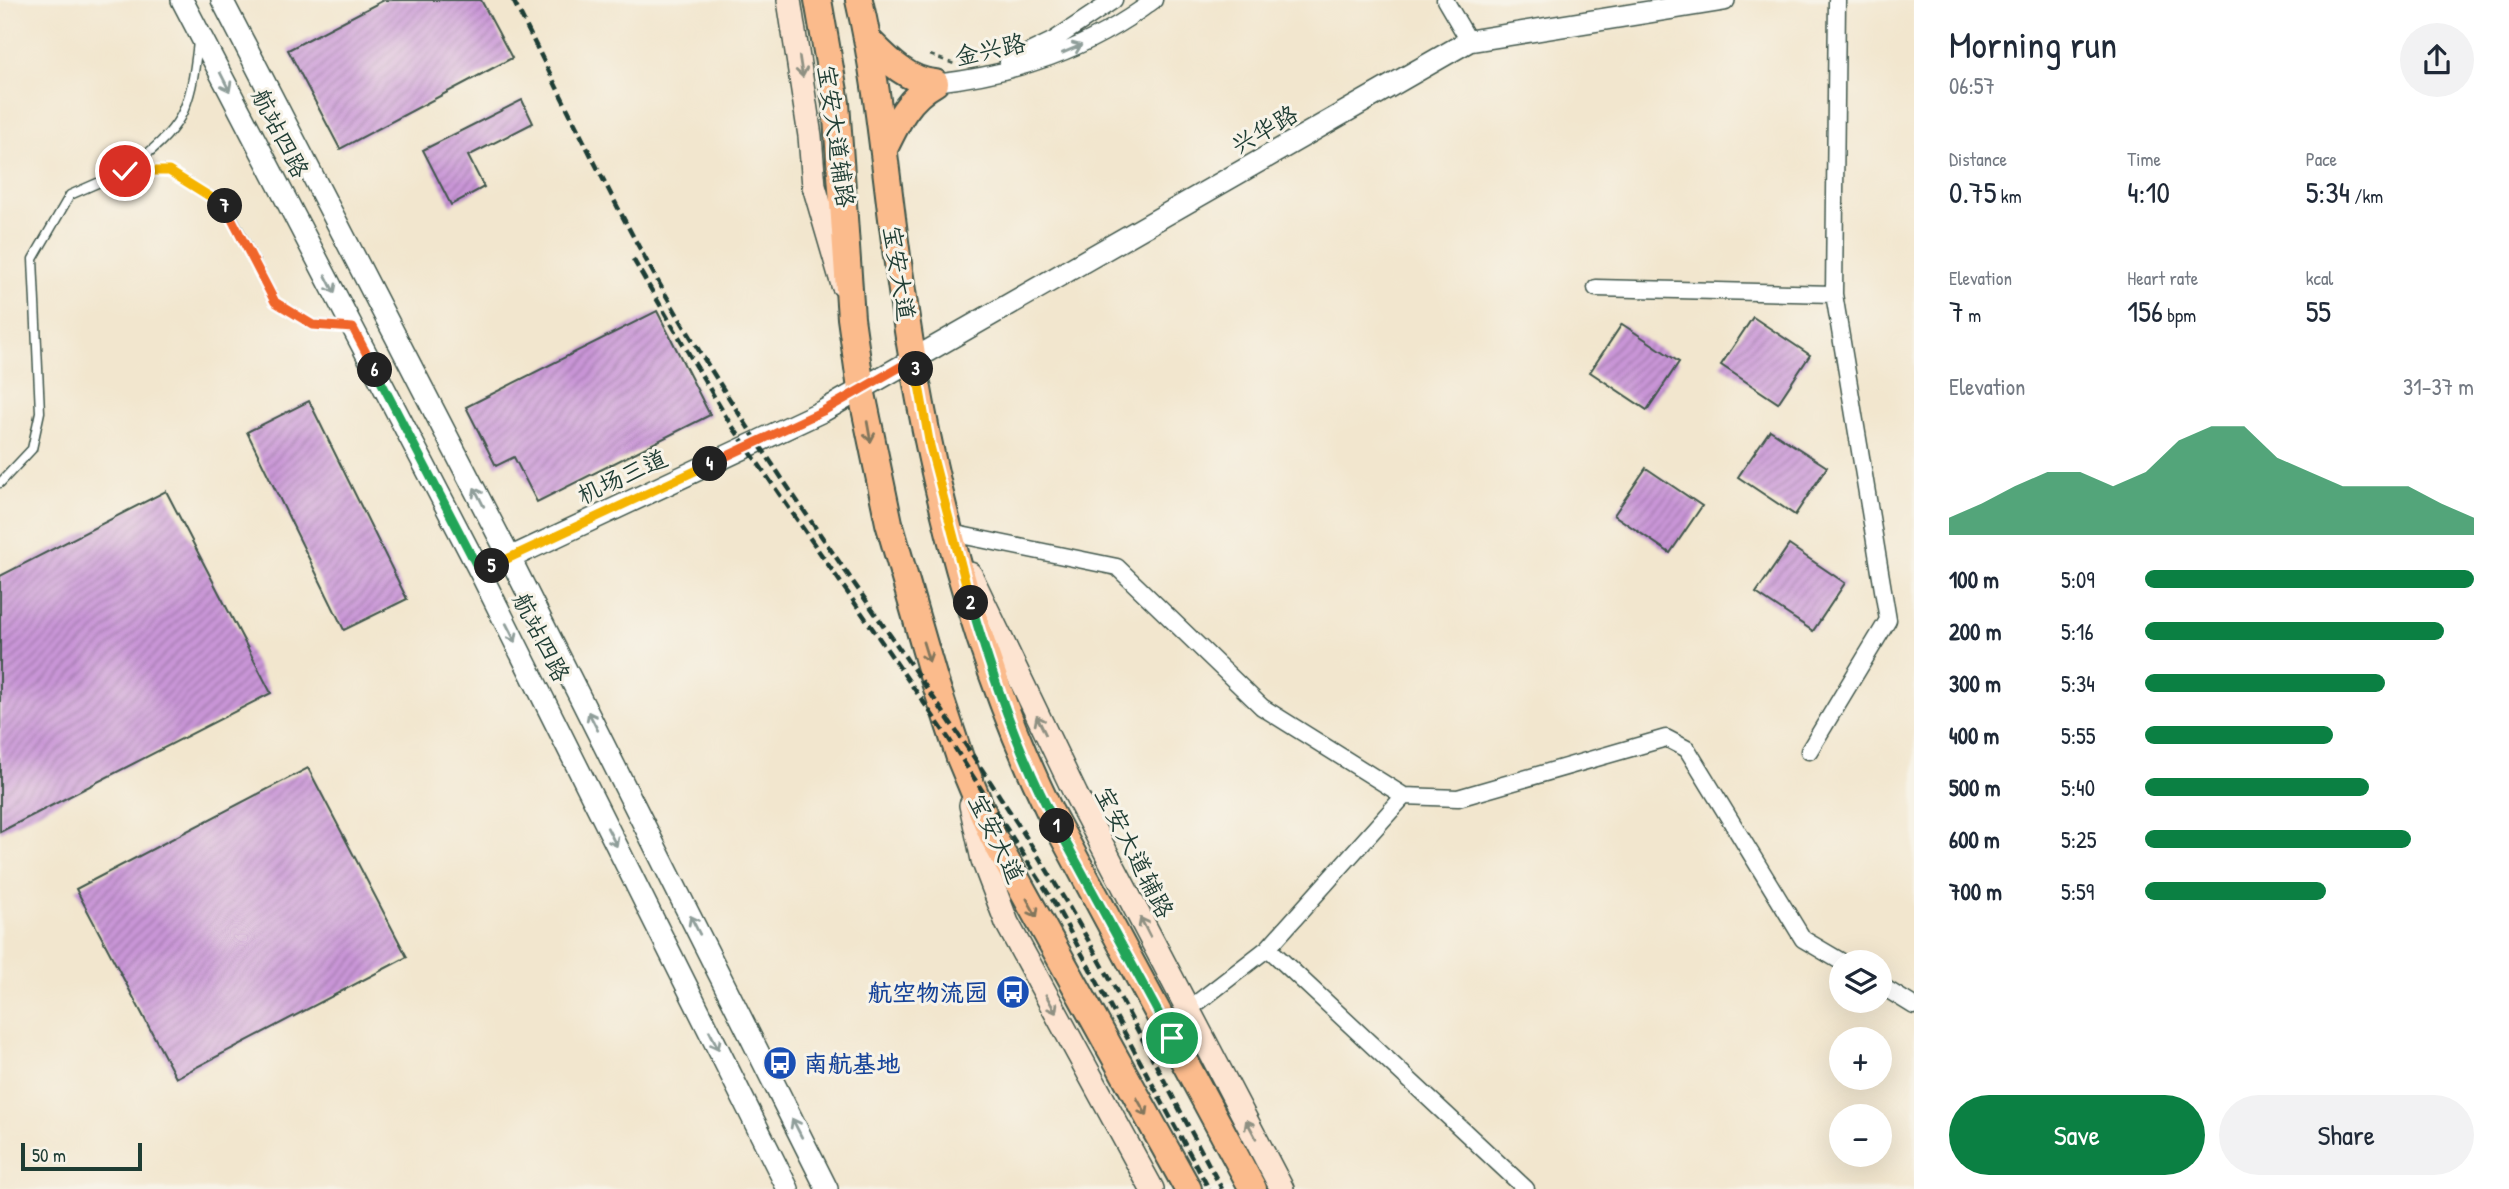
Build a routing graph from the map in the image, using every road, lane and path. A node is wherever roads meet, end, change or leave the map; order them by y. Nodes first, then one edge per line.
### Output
1 (182, 0) edge
2 (222, 0) edge
3 (789, 0) edge
4 (818, 0) edge
5 (859, 0) edge
6 (1114, 0) edge
7 (1154, 0) edge
8 (1445, 0) edge
9 (1724, 0) edge
10 (1837, 0) edge
11 (199, 32) junction
12 (868, 40) junction
13 (1469, 41) junction
14 (935, 83) junction
15 (884, 149) junction
16 (125, 171) junction
17 (1596, 288) dead end
18 (1834, 294) junction
19 (852, 318) junction
20 (353, 328) junction
21 (914, 359) junction
22 (861, 389) junction
23 (0, 483) edge
24 (951, 533) junction
25 (510, 558) junction
26 (480, 572) junction
27 (1809, 751) dead end
28 (960, 758) junction
29 (1404, 796) junction
30 (1268, 948) junction
31 (1829, 954) edge
32 (1892, 992) edge
33 (1914, 1006) edge
34 (1188, 1010) junction
35 (788, 1189) edge
36 (827, 1189) edge
37 (1152, 1189) edge
38 (1188, 1189) edge
39 (1253, 1189) edge
40 (1282, 1189) edge
41 (1527, 1189) edge

1 - 11 street, 航站四路
25 -> 2 street, 航站四路
3 -> 19 main road, 宝安大道辅路
4 - 19 main road, 宝安大道
5 - 12 main road, 宝安大道
6 - 14 street, 金兴路
14 -> 7 street, 金兴路
8 - 13 street
9 - 13 street, 兴华路
10 - 18 street
11 - 16 lane
11 -> 20 street, 航站四路
12 - 14 main road
12 - 15 main road, 宝安大道
13 - 21 street, 兴华路
14 - 15 main road
15 - 21 main road, 宝安大道
16 - 20 lane
16 - 23 lane
17 - 18 street
18 - 27 street
19 - 22 main road, 宝安大道
20 - 26 street, 航站四路
21 - 22 street, 兴华路
21 - 24 main road, 宝安大道
22 - 25 street, 机场三道
22 -> 28 main road, 宝安大道
24 - 29 street
34 -> 24 main road, 宝安大道辅路
24 - 39 main road, 宝安大道
25 - 26 street, 机场三道
36 -> 25 street, 航站四路
26 -> 35 street, 航站四路
28 -> 37 main road
28 -> 38 main road, 宝安大道
29 - 30 street
29 - 31 street
30 - 34 street
30 - 41 street
32 - 33 street
40 -> 34 main road, 宝安大道辅路

